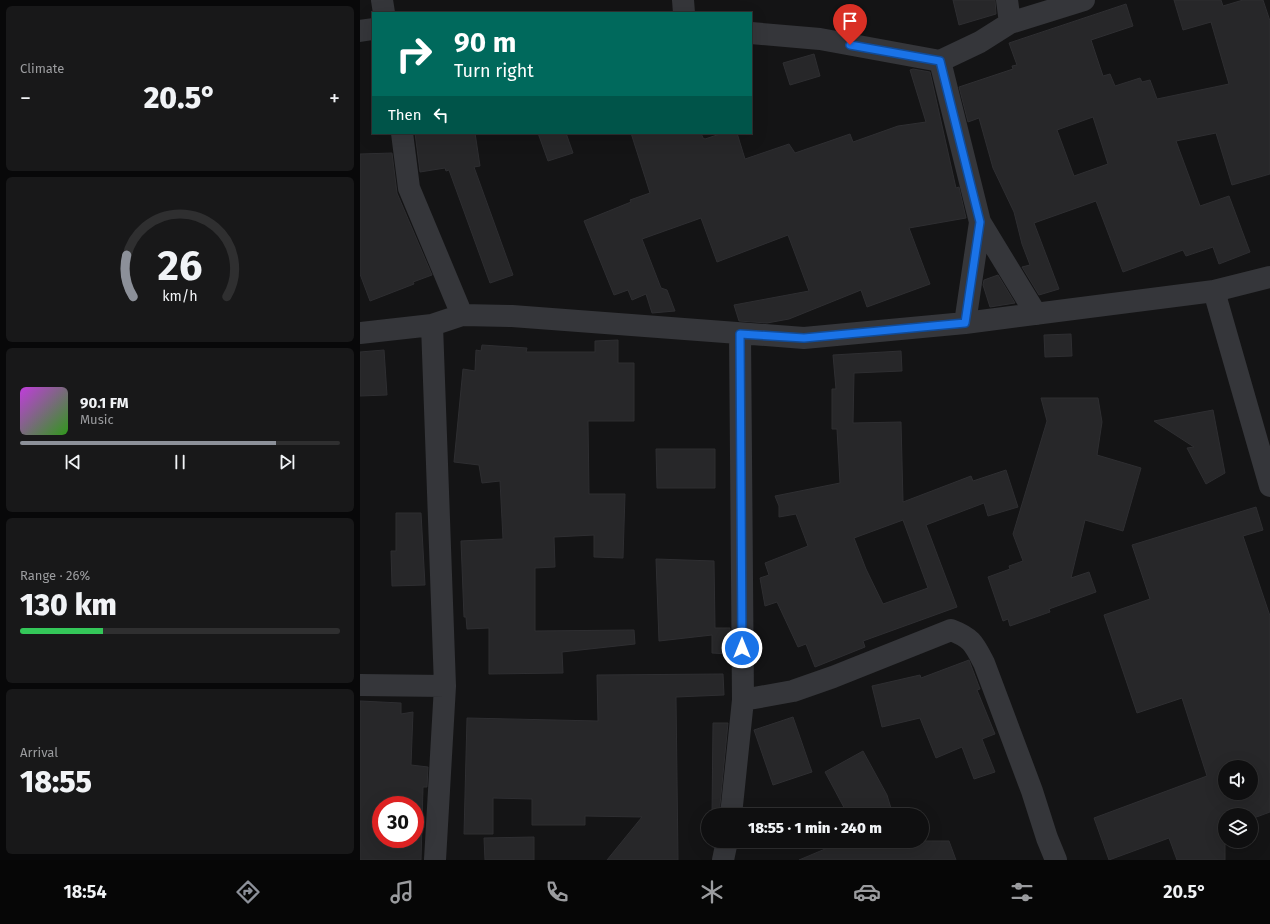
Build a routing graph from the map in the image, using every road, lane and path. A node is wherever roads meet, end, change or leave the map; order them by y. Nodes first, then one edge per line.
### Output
1 (382, 0) edge
2 (683, 0) edge
3 (1007, 0) edge
4 (1084, 0) edge
5 (384, 12) edge
6 (684, 12) edge
7 (1010, 23) junction
8 (372, 29) edge
9 (360, 31) edge
10 (752, 33) edge
11 (940, 61) junction
12 (402, 134) edge
13 (980, 222) junction
14 (1270, 277) edge
15 (1214, 291) junction
16 (1036, 314) junction
17 (462, 315) junction
18 (965, 323) junction
19 (432, 325) junction
20 (360, 333) edge
21 (740, 334) junction
22 (1270, 486) edge
23 (360, 685) edge
24 (445, 686) junction
25 (742, 700) junction
26 (733, 808) edge
27 (725, 848) edge
28 (435, 860) edge
29 (723, 860) edge
30 (1056, 860) edge

1 - 5 street
2 - 6 street
3 - 7 street
4 - 7 street
7 - 11 street
8 - 9 street
10 - 11 street
11 - 13 street
12 - 17 street
13 - 16 street
13 - 18 street
14 - 15 street
15 - 16 street
15 - 22 street
16 - 18 street
17 - 19 street
17 - 21 street
18 - 21 street
19 - 20 street
19 - 24 street
21 - 25 street
23 - 24 street
24 - 28 street
25 - 26 street
25 - 30 street
27 - 29 street

